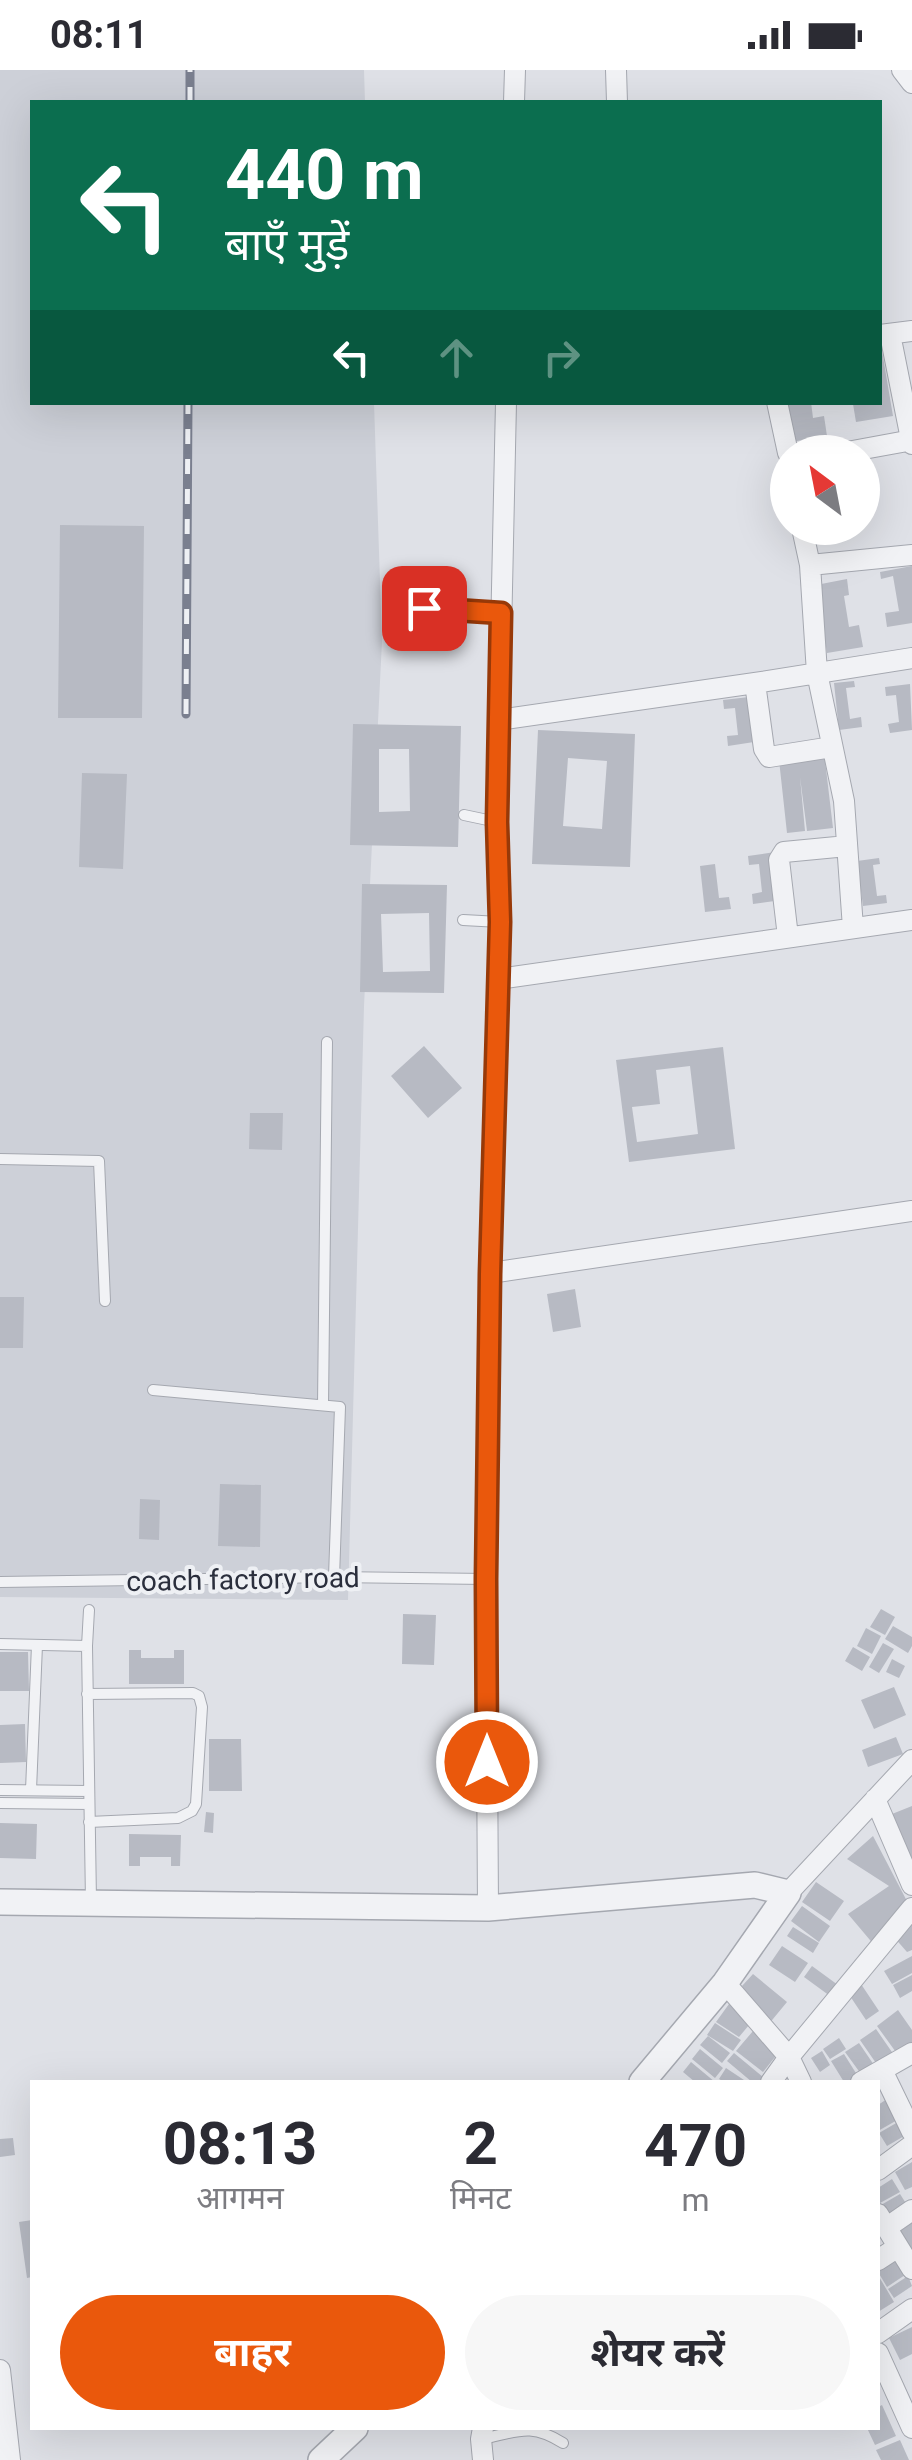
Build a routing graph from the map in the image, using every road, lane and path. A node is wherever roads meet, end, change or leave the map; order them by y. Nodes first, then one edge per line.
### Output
1 (515, 70) edge
2 (616, 70) edge
3 (902, 70) edge
4 (912, 83) edge
5 (514, 100) edge
6 (617, 100) edge
7 (912, 331) edge
8 (885, 334) edge
9 (506, 405) edge
10 (779, 405) edge
11 (784, 435) edge
12 (912, 441) edge
13 (880, 446) edge
14 (806, 545) edge
15 (912, 555) edge
16 (810, 565) junction
17 (424, 608) dead end
18 (501, 613) junction
19 (911, 662) edge
20 (817, 673) junction
21 (755, 684) junction
22 (498, 720) junction
23 (832, 747) junction
24 (464, 815) dead end
25 (497, 822) junction
26 (846, 846) junction
27 (464, 920) dead end
28 (912, 920) edge
29 (500, 922) junction
30 (853, 928) junction
31 (788, 937) junction
32 (498, 979) junction
33 (327, 1042) dead end
34 (0, 1159) edge
35 (912, 1211) edge
36 (490, 1274) junction
37 (105, 1301) dead end
38 (152, 1390) dead end
39 (323, 1406) junction
40 (334, 1577) junction
41 (486, 1579) junction
42 (0, 1582) edge
43 (89, 1610) dead end
44 (0, 1644) edge
45 (37, 1645) junction
46 (86, 1646) junction
47 (88, 1694) junction
48 (912, 1760) edge
49 (0, 1790) edge
50 (32, 1790) junction
51 (89, 1790) junction
52 (875, 1799) junction
53 (0, 1803) edge
54 (88, 1804) junction
55 (89, 1822) junction
56 (912, 1885) edge
57 (788, 1893) junction
58 (0, 1902) edge
59 (91, 1902) junction
60 (488, 1908) junction
61 (912, 1908) edge
62 (725, 1983) junction
63 (912, 2054) edge
64 (789, 2057) junction
65 (882, 2070) junction
66 (644, 2080) edge
67 (772, 2080) edge
68 (800, 2080) edge
69 (864, 2080) edge
70 (912, 2132) edge
71 (912, 2145) edge
72 (880, 2169) edge
73 (912, 2210) edge
74 (882, 2221) edge
75 (898, 2247) junction
76 (880, 2259) edge
77 (912, 2269) edge
78 (912, 2309) edge
79 (880, 2332) edge
80 (880, 2357) edge
81 (0, 2370) edge
82 (912, 2428) edge
83 (353, 2430) edge
84 (482, 2442) edge
85 (562, 2443) dead end
86 (10, 2460) edge
87 (321, 2460) edge

1 - 5 street
2 - 6 street
3 - 4 street
7 - 8 street
8 - 12 street
9 - 18 street
10 - 11 street
12 - 13 street
14 - 16 street
15 - 16 street
16 - 20 street
17 - 18 lane
18 - 22 street
19 - 20 street
20 - 21 street
20 - 23 street
21 - 22 street
21 - 23 street
22 - 25 street
23 - 26 street
24 - 25 lane
25 - 29 street
26 - 30 street
26 - 31 street
27 - 29 lane
28 - 30 street
29 - 32 street
30 - 31 street
31 - 32 street
32 - 36 street
33 - 39 lane
34 - 37 lane
35 - 36 street
36 - 41 street
38 - 39 lane
39 - 40 lane
40 - 41 lane, coach factory road
40 - 42 lane, coach factory road
41 - 60 street
43 - 46 lane
44 - 45 lane
45 - 46 lane
45 - 50 lane
46 - 47 lane
47 - 51 lane
47 - 55 lane
48 - 52 street
49 - 50 lane
50 - 51 lane
51 - 54 lane
52 - 56 street
52 - 57 street
53 - 54 lane
54 - 55 lane
55 - 59 lane
57 - 60 street
57 - 62 street
58 - 59 street
59 - 60 street
61 - 64 street
62 - 64 street
62 - 66 street
63 - 65 street
64 - 67 street
64 - 68 street
65 - 69 street
65 - 70 street
71 - 72 street
73 - 74 street
74 - 75 street
75 - 76 street
75 - 77 street
78 - 79 street
80 - 82 street
81 - 86 street
83 - 87 street
84 - 85 lane

